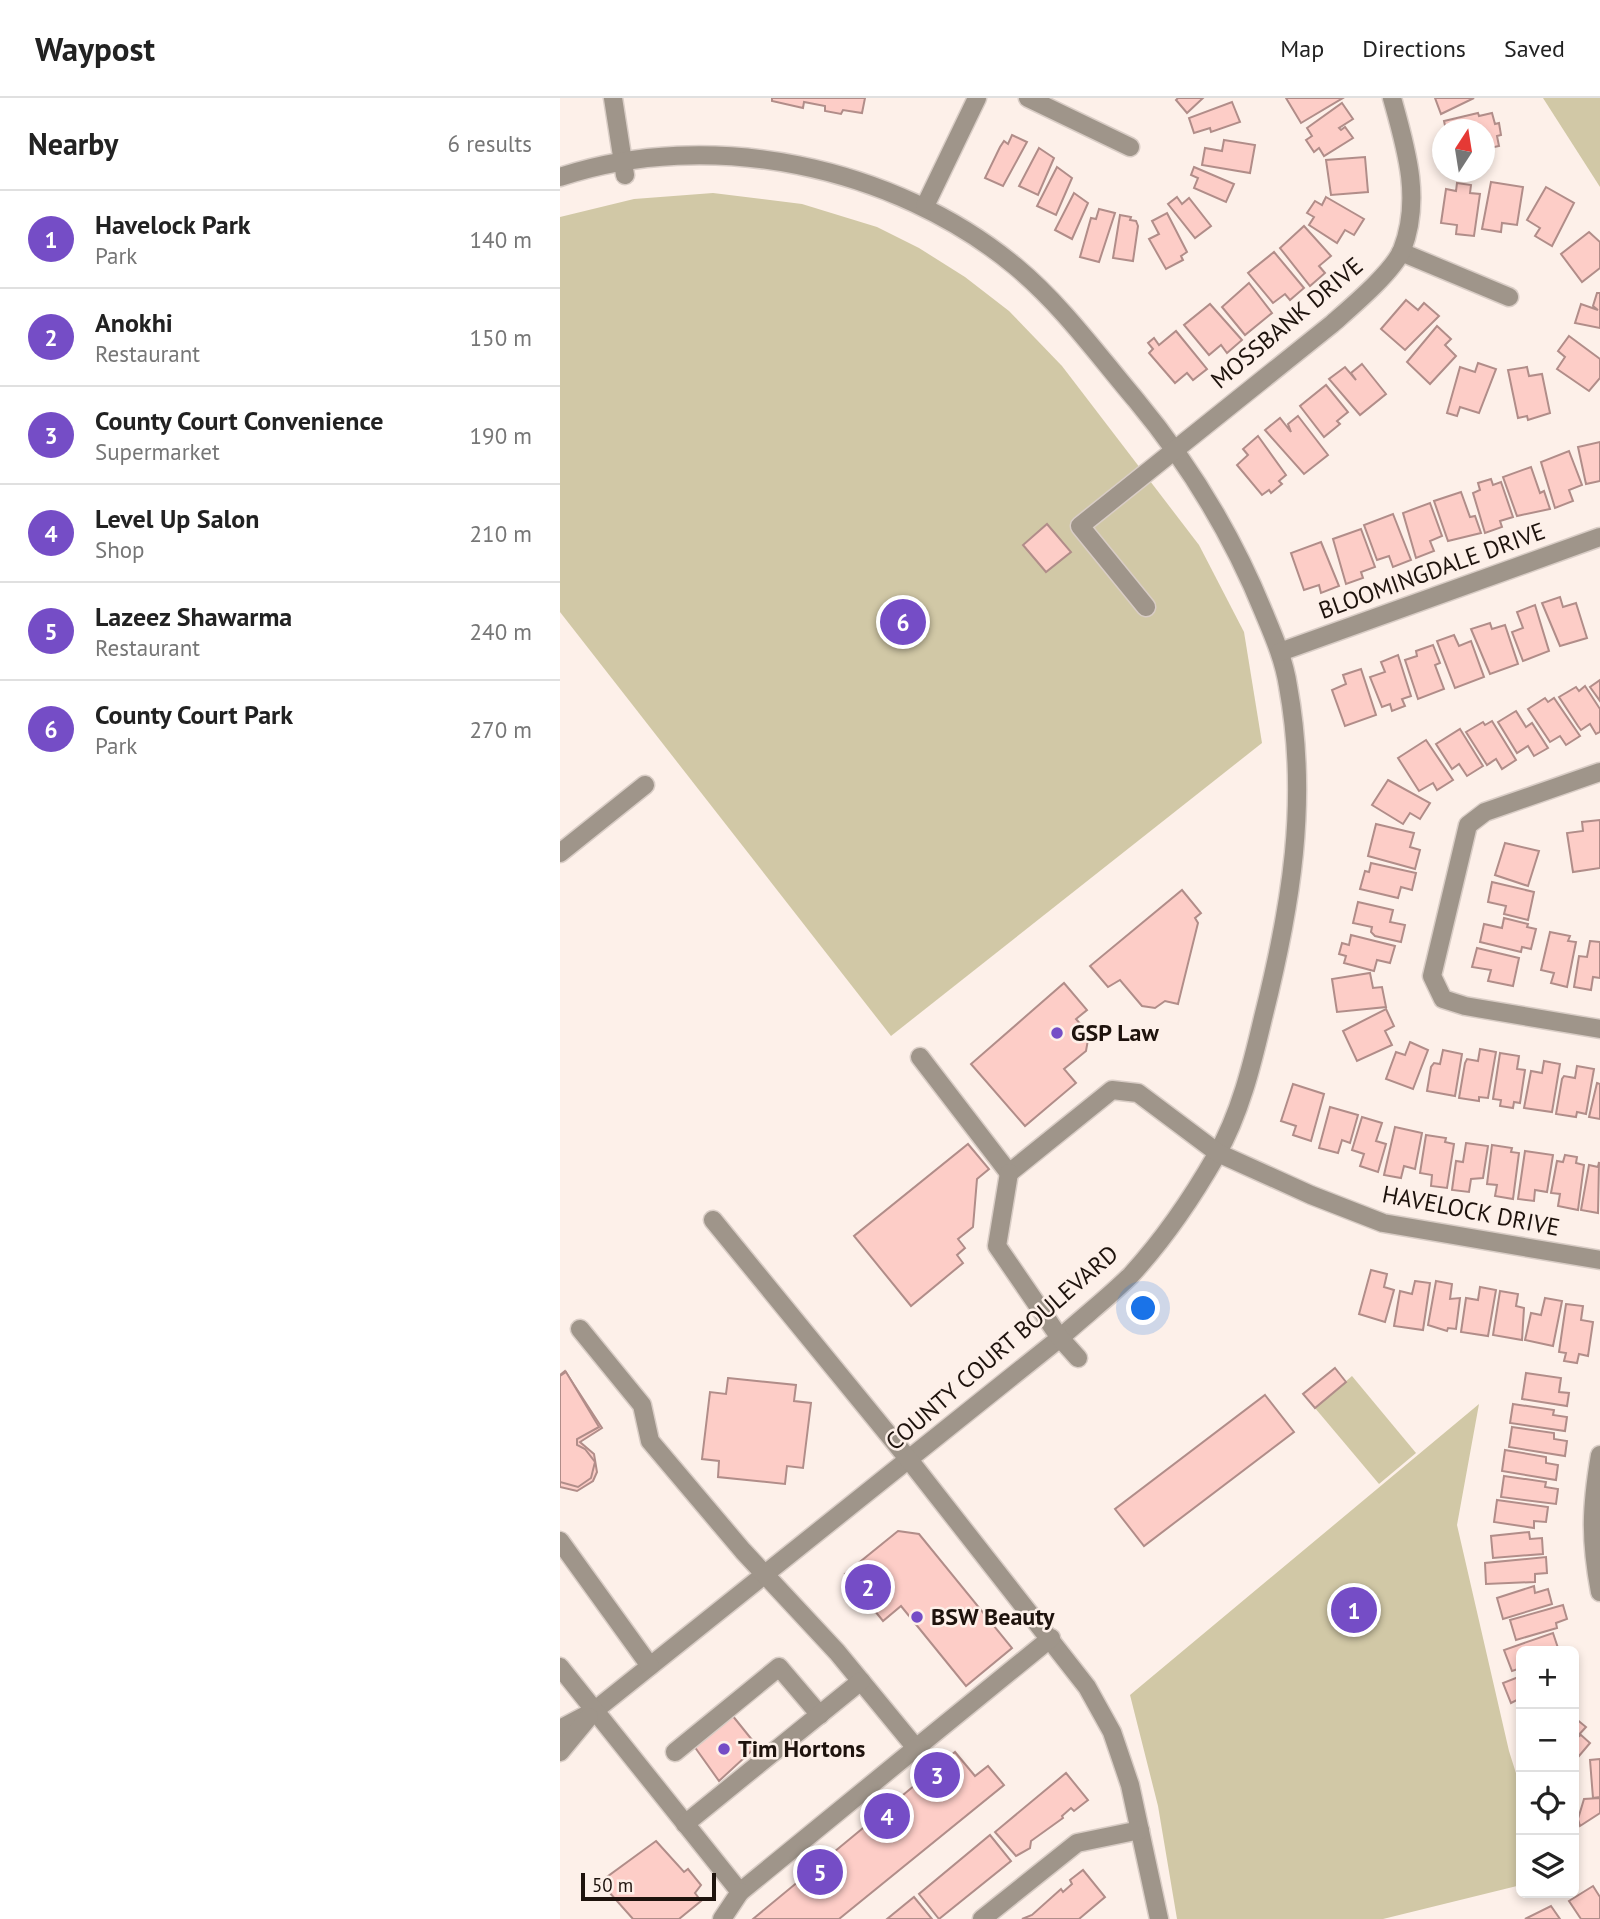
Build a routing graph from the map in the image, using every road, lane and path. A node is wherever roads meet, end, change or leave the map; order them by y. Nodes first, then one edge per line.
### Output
1 (613, 98) edge
2 (977, 98) edge
3 (1028, 98) edge
4 (1392, 98) edge
5 (1130, 147) dead end
6 (624, 168) junction
7 (560, 177) edge
8 (925, 206) junction
9 (1401, 252) junction
10 (1509, 298) dead end
11 (1175, 448) junction
12 (1600, 537) edge
13 (1146, 607) dead end
14 (1280, 652) junction
15 (1600, 772) edge
16 (645, 785) dead end
17 (560, 853) edge
18 (1600, 1029) edge
19 (920, 1057) dead end
20 (1218, 1153) junction
21 (1009, 1173) junction
22 (713, 1220) dead end
23 (1600, 1261) edge
24 (580, 1329) dead end
25 (1060, 1338) junction
26 (1078, 1358) dead end
27 (1600, 1455) edge
28 (910, 1461) junction
29 (560, 1541) edge
30 (765, 1575) junction
31 (1600, 1592) edge
32 (1051, 1639) junction
33 (650, 1666) junction
34 (560, 1667) edge
35 (861, 1681) junction
36 (594, 1711) junction
37 (820, 1715) junction
38 (560, 1729) edge
39 (916, 1748) junction
40 (560, 1752) edge
41 (675, 1752) dead end
42 (685, 1825) junction
43 (1140, 1830) junction
44 (740, 1892) junction
45 (722, 1919) edge
46 (982, 1919) edge
47 (1159, 1919) edge

1 - 6 street
2 - 8 street
3 - 5 street
4 - 9 street, MOSSBANK DRIVE
6 - 7 street, COUNTY COURT BOULEVARD
6 - 8 street, COUNTY COURT BOULEVARD
8 - 11 street, COUNTY COURT BOULEVARD
9 - 10 street
9 - 11 street, MOSSBANK DRIVE
11 - 13 street, MOSSBANK DRIVE
11 - 14 street, COUNTY COURT BOULEVARD
12 - 14 street, BLOOMINGDALE DRIVE
14 - 20 street, COUNTY COURT BOULEVARD
15 - 18 street
16 - 17 street
19 - 21 street
20 - 21 street, HAVELOCK DRIVE
20 - 23 street, HAVELOCK DRIVE
20 - 25 street, COUNTY COURT BOULEVARD
21 - 25 street
22 - 28 street
24 - 30 street
25 - 26 street
25 - 28 street, COUNTY COURT BOULEVARD
27 - 31 street
28 - 30 street, COUNTY COURT BOULEVARD
28 - 32 street
29 - 33 street
30 - 33 street, COUNTY COURT BOULEVARD
30 - 35 street
32 - 39 street
32 - 43 street
33 - 36 street, COUNTY COURT BOULEVARD
34 - 36 street
35 - 37 street
35 - 39 street
36 - 38 street, COUNTY COURT BOULEVARD
36 - 40 street, COUNTY COURT BOULEVARD
36 - 42 street
37 - 41 street
37 - 42 street
39 - 44 street
42 - 44 street
43 - 46 street
43 - 47 street
44 - 45 street

